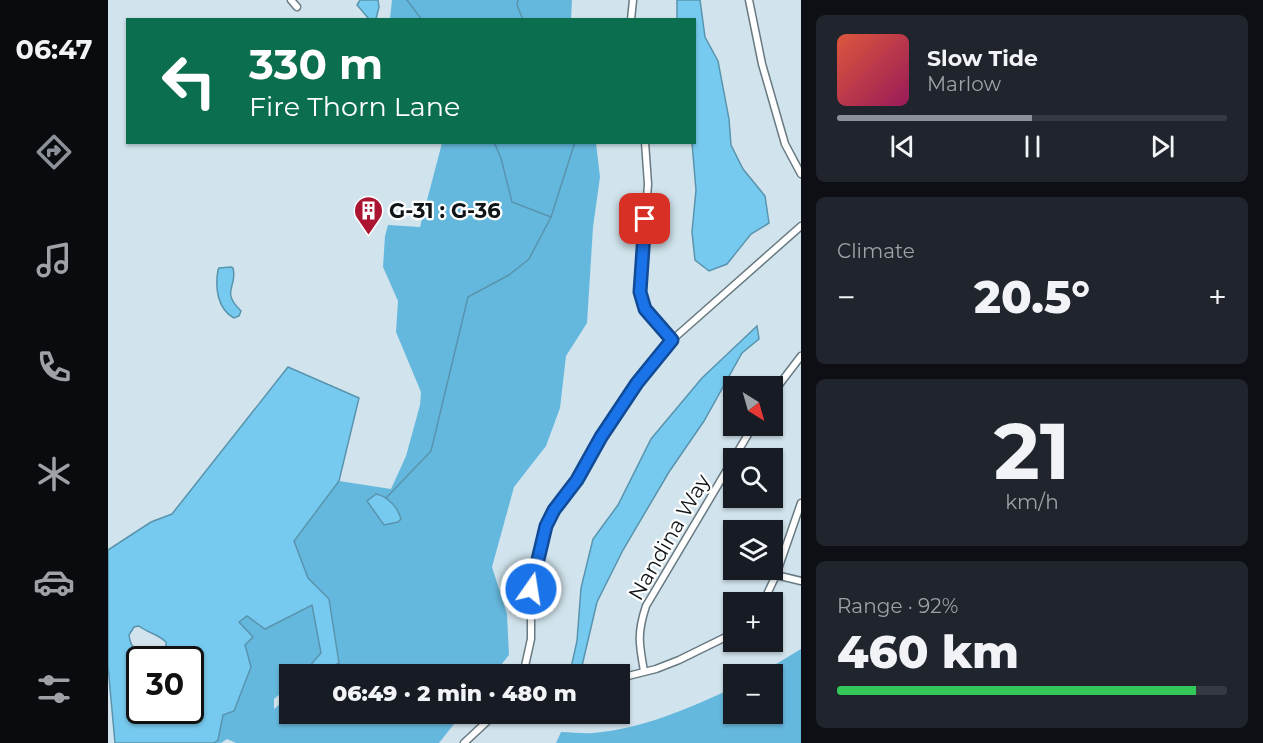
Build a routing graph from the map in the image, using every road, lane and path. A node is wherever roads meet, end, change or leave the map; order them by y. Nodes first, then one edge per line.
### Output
1 (291, 0) edge
2 (633, 0) edge
3 (749, 0) edge
4 (297, 7) dead end
5 (632, 18) edge
6 (645, 144) edge
7 (801, 174) edge
8 (801, 226) edge
9 (672, 340) junction
10 (801, 356) edge
11 (783, 380) edge
12 (747, 436) edge
13 (801, 503) edge
14 (783, 555) edge
15 (783, 577) edge
16 (801, 581) edge
17 (723, 638) edge
18 (527, 664) edge
19 (644, 671) junction
20 (630, 675) edge
21 (484, 724) edge
22 (464, 743) edge

1 - 4 street
2 - 5 street
3 - 7 street
6 - 9 street
8 - 9 street
9 - 18 street
10 - 11 street
12 - 19 street, Nandina Way
13 - 14 street
15 - 16 street
17 - 19 street
19 - 20 street
21 - 22 street

